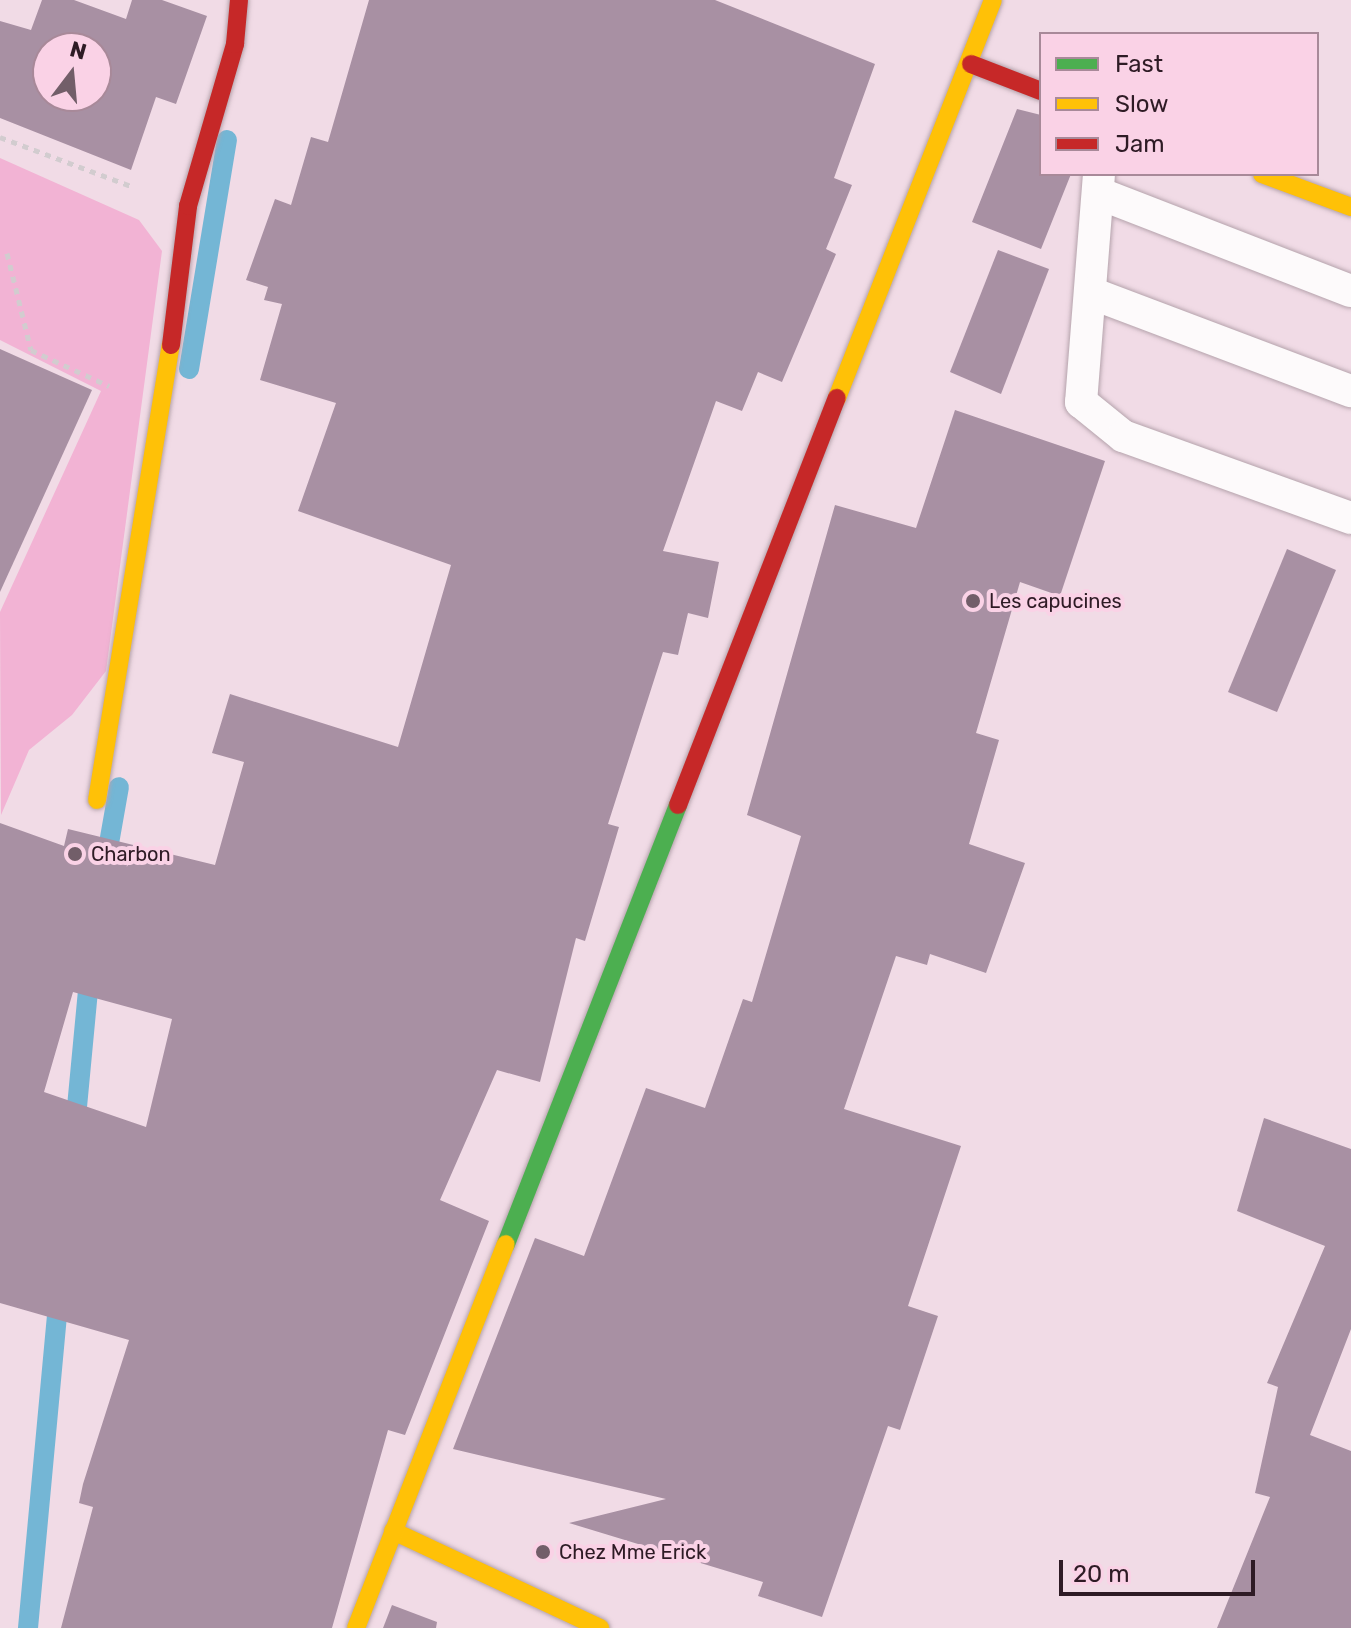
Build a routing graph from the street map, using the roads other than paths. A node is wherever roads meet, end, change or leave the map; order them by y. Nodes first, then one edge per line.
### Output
1 (239, 0) edge
2 (993, 0) edge
3 (971, 64) junction
4 (1039, 90) edge
5 (1267, 176) edge
6 (1099, 184) edge
7 (1351, 207) edge
8 (1351, 291) edge
9 (1091, 293) junction
10 (1351, 391) edge
11 (1351, 518) edge
12 (97, 800) dead end
13 (393, 1531) junction
14 (356, 1628) edge
15 (600, 1628) edge

1 - 12 street
2 - 3 street
3 - 4 street
3 - 13 street
5 - 7 street
6 - 8 lane
6 - 9 lane
9 - 10 lane
9 - 11 lane
13 - 14 street
13 - 15 street

